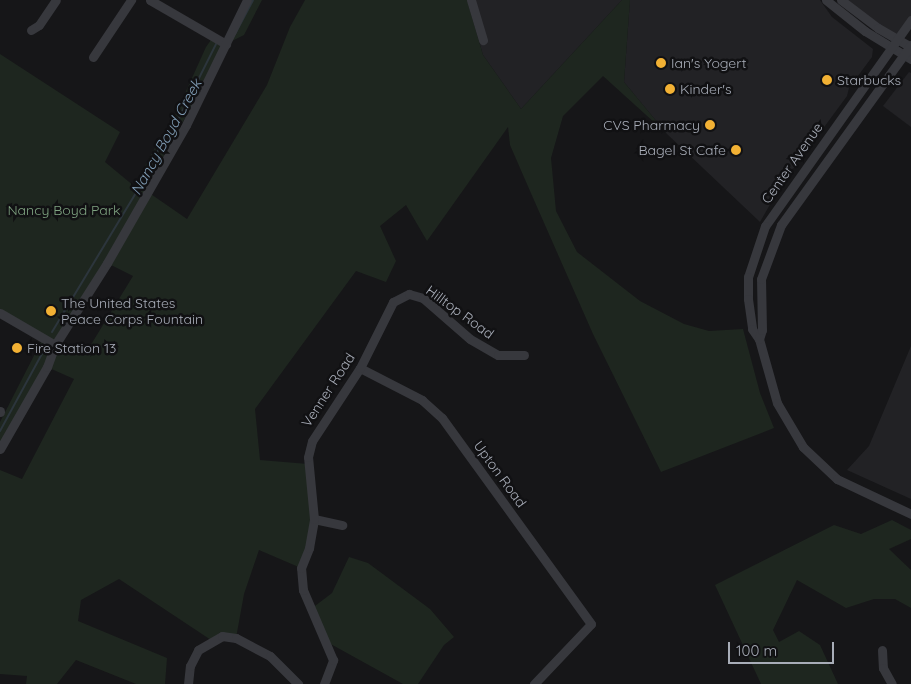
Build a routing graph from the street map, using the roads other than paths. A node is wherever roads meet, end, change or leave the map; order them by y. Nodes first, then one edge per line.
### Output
1 (56, 0) edge
2 (131, 0) edge
3 (150, 0) edge
4 (247, 0) edge
5 (472, 0) edge
6 (826, 0) edge
7 (841, 0) edge
8 (911, 20) edge
9 (30, 30) dead end
10 (897, 39) junction
11 (483, 40) dead end
12 (226, 44) junction
13 (911, 46) edge
14 (890, 48) junction
15 (907, 57) edge
16 (93, 58) dead end
17 (409, 294) joint
18 (0, 313) edge
19 (759, 339) junction
20 (55, 345) junction
21 (524, 355) dead end
22 (360, 368) junction
23 (0, 449) edge
24 (911, 514) edge
25 (314, 520) junction
26 (342, 525) dead end
27 (882, 650) dead end
28 (188, 684) edge
29 (298, 684) edge
30 (324, 684) edge
31 (534, 684) edge
32 (892, 684) edge

1 - 9 street
2 - 16 street
3 - 12 street
4 - 12 street
5 - 11 street
6 - 14 street
7 - 10 street
8 - 10 street, Center Avenue
10 - 13 street
10 - 14 street, Center Avenue
12 - 20 street
13 - 15 street, Center Avenue
14 - 15 street
14 - 19 street, Center Avenue
15 - 19 street, Center Avenue
17 - 21 street, Hilltop Road
17 - 22 street, Venner Road
18 - 20 street
19 - 24 street, Center Avenue
20 - 23 street
22 - 25 street, Venner Road
22 - 31 street, Upton Road
25 - 26 street
25 - 30 street, Venner Road
27 - 32 street
28 - 29 street

